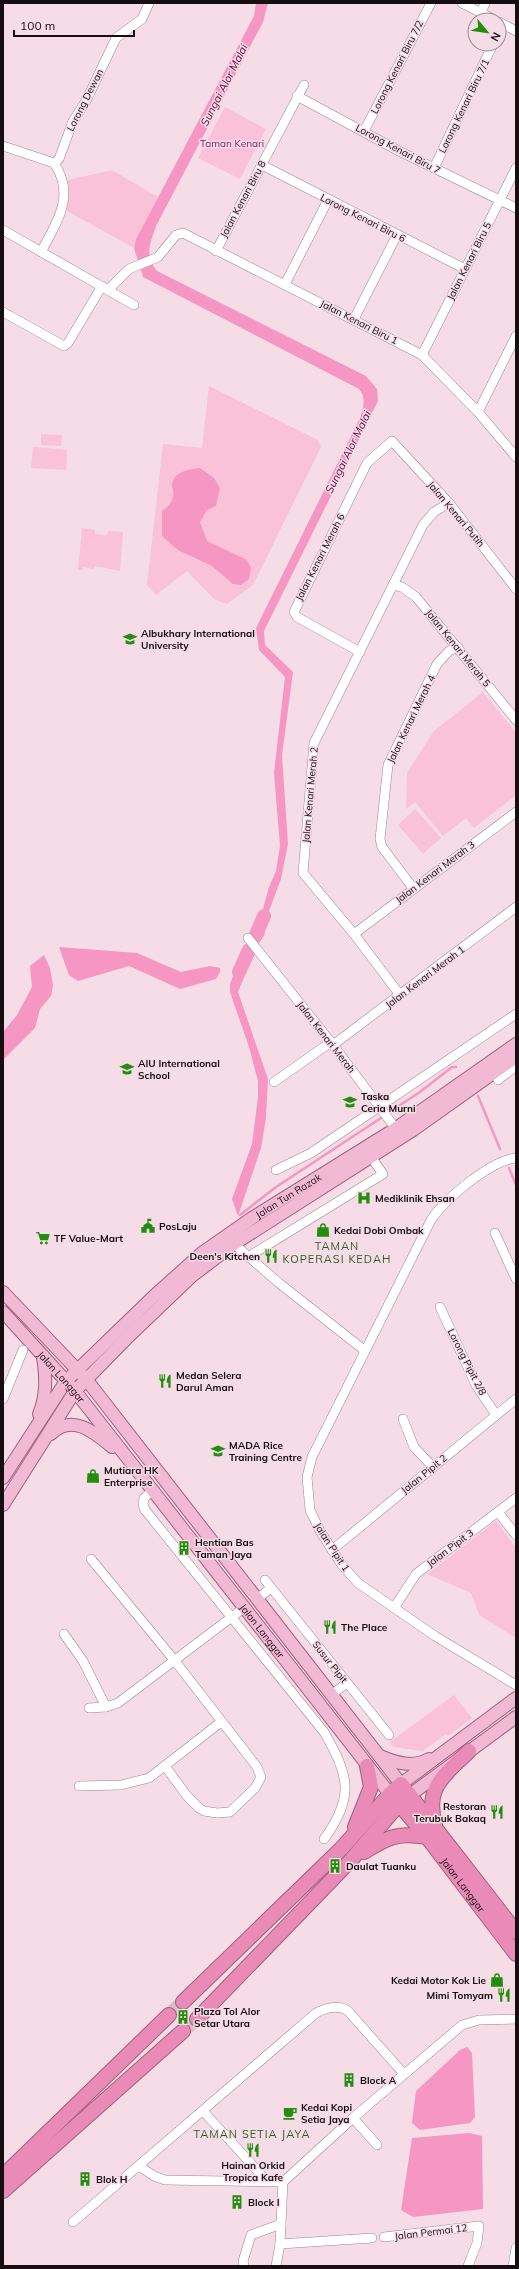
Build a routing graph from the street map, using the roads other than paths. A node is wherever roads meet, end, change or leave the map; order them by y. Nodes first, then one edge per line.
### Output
1 (149, 3) edge
2 (431, 3) edge
3 (462, 3) edge
4 (479, 12) edge
5 (507, 26) edge
6 (516, 31) edge
7 (490, 52) edge
8 (304, 85) dead end
9 (298, 96) junction
10 (364, 131) junction
11 (3, 146) edge
12 (54, 162) junction
13 (262, 165) junction
14 (434, 168) junction
15 (516, 168) edge
16 (328, 200) junction
17 (500, 200) junction
18 (516, 208) edge
19 (3, 230) edge
20 (397, 235) junction
21 (216, 251) junction
22 (41, 252) junction
23 (466, 269) junction
24 (285, 284) junction
25 (105, 288) junction
26 (134, 305) dead end
27 (3, 312) edge
28 (354, 319) junction
29 (516, 336) edge
30 (422, 355) junction
31 (478, 412) junction
32 (392, 441) joint
33 (516, 457) edge
34 (450, 503) junction
35 (393, 585) junction
36 (516, 590) edge
37 (458, 647) junction
38 (360, 652) junction
39 (516, 720) edge
40 (516, 812) edge
41 (413, 888) junction
42 (516, 908) edge
43 (354, 934) junction
44 (248, 938) dead end
45 (400, 995) junction
46 (516, 1014) edge
47 (332, 1044) junction
48 (516, 1044) edge
49 (516, 1057) edge
50 (516, 1066) edge
51 (505, 1070) junction
52 (498, 1080) dead end
53 (274, 1082) dead end
54 (379, 1107) junction
55 (398, 1133) junction
56 (371, 1157) junction
57 (516, 1158) edge
58 (276, 1170) dead end
59 (495, 1233) dead end
60 (234, 1244) junction
61 (248, 1257) junction
62 (516, 1279) edge
63 (3, 1292) edge
64 (440, 1307) dead end
65 (3, 1312) edge
66 (23, 1350) dead end
67 (364, 1350) junction
68 (44, 1356) junction
69 (78, 1369) junction
70 (86, 1379) junction
71 (66, 1382) junction
72 (75, 1391) junction
73 (3, 1399) edge
74 (516, 1399) edge
75 (496, 1415) junction
76 (403, 1419) dead end
77 (30, 1436) junction
78 (42, 1443) junction
79 (129, 1460) junction
80 (432, 1466) junction
81 (3, 1477) edge
82 (153, 1490) junction
83 (516, 1498) edge
84 (3, 1505) edge
85 (498, 1512) junction
86 (516, 1536) edge
87 (332, 1550) junction
88 (91, 1559) dead end
89 (265, 1580) dead end
90 (271, 1588) junction
91 (253, 1595) junction
92 (394, 1608) junction
93 (238, 1609) junction
94 (64, 1634) dead end
95 (175, 1661) junction
96 (347, 1683) junction
97 (516, 1685) edge
98 (332, 1695) junction
99 (516, 1698) edge
100 (106, 1707) junction
101 (89, 1708) dead end
102 (516, 1717) edge
103 (221, 1722) junction
104 (389, 1735) dead end
105 (453, 1744) junction
106 (469, 1751) junction
107 (379, 1756) junction
108 (165, 1766) junction
109 (367, 1766) junction
110 (79, 1786) dead end
111 (390, 1794) junction
112 (404, 1794) junction
113 (431, 1832) junction
114 (324, 1839) dead end
115 (341, 1849) junction
116 (351, 1860) junction
117 (516, 1932) edge
118 (516, 1954) edge
119 (183, 2002) tunnel mouth
120 (169, 2015) tunnel mouth
121 (197, 2018) tunnel mouth
122 (516, 2020) edge
123 (184, 2031) tunnel mouth
124 (404, 2074) junction
125 (203, 2111) junction
126 (353, 2118) junction
127 (377, 2145) dead end
128 (139, 2166) junction
129 (3, 2176) edge
130 (266, 2180) junction
131 (283, 2182) junction
132 (3, 2191) edge
133 (73, 2222) dead end
134 (281, 2224) junction
135 (384, 2237) dead end
136 (372, 2238) dead end
137 (280, 2244) junction
138 (516, 2248) edge
139 (244, 2266) edge
140 (276, 2266) edge
141 (468, 2266) edge
142 (513, 2266) edge

1 - 12 street, Lorong Dewan
2 - 10 street, Lorong Kenari Biru 7/2
3 - 4 street
5 - 6 street
7 - 14 street, Lorong Kenari Biru 7/1
8 - 9 street, Jalan Kenari Biru 8
9 - 10 street, Lorong Kenari Biru 7
9 - 13 street, Jalan Kenari Biru 8
10 - 14 street, Lorong Kenari Biru 7
11 - 12 street
12 - 22 street
13 - 16 street, Lorong Kenari Biru 6
13 - 21 street, Jalan Kenari Biru 8
14 - 17 street, Lorong Kenari Biru 7
15 - 17 street, Jalan Kenari Biru 5
16 - 20 street, Lorong Kenari Biru 6
16 - 24 street
17 - 18 street, Lorong Kenari Biru 7
17 - 23 street, Jalan Kenari Biru 5
19 - 22 street
20 - 23 street, Lorong Kenari Biru 6
20 - 28 street
21 - 24 street, Jalan Kenari Biru 1
21 - 25 street, Jalan Kenari Biru 1
22 - 25 street
23 - 30 street, Jalan Kenari Biru 5
24 - 28 street, Jalan Kenari Biru 1
25 - 26 street
25 - 27 street
28 - 30 street, Jalan Kenari Biru 1
29 - 31 street
30 - 31 street, Jalan Kenari Biru 1
31 - 33 street, Jalan Kenari Biru 1
32 - 34 street, Jalan Kenari Putih
32 - 38 street, Jalan Kenari Merah 6
34 - 35 street, Jalan Kenari Merah 2
34 - 36 street, Jalan Kenari Putih
35 - 37 street, Jalan Kenari Merah 5
35 - 38 street, Jalan Kenari Merah 2
37 - 39 street, Jalan Kenari Merah 5
37 - 41 street, Jalan Kenari Merah 4
38 - 43 street, Jalan Kenari Merah 2
40 - 41 street, Jalan Kenari Merah 3
41 - 43 street, Jalan Kenari Merah 3
42 - 45 street, Jalan Kenari Merah 1
43 - 45 street, Jalan Kenari Merah 2
44 - 47 street, Jalan Kenari Merah
45 - 47 street, Jalan Kenari Merah 1
46 - 54 street
47 - 53 street, Jalan Kenari Merah 1
47 - 54 street, Jalan Kenari Merah
48 - 55 main road, Jalan Tun Razak
49 - 51 main road, Jalan Tun Razak
50 - 51 street
51 - 52 street
51 - 55 main road, Jalan Tun Razak
54 - 55 street, Jalan Kenari Merah
54 - 58 street
55 - 56 main road, Jalan Tun Razak
55 - 69 main road, Jalan Tun Razak
56 - 60 main road, Jalan Tun Razak
56 - 61 street
57 - 67 street, Jalan Pipit 1
59 - 62 street
60 - 61 street
60 - 70 main road, Jalan Tun Razak
61 - 67 street
63 - 69 main road, Jalan Langgar
64 - 75 street, Lorong Pipit 2/8
65 - 68 main road, Jalan Langgar
66 - 73 street
67 - 87 street, Jalan Pipit 1
68 - 71 main road, Jalan Langgar
68 - 77 main road
69 - 70 main road, Jalan Langgar
69 - 71 main road, Jalan Tun Razak
70 - 72 main road, Jalan Tun Razak
70 - 91 main road, Jalan Langgar
71 - 72 main road, Jalan Langgar
71 - 77 main road, Jalan Tun Razak
72 - 78 main road, Jalan Tun Razak
72 - 79 main road, Jalan Langgar
74 - 75 street, Jalan Pipit 2
75 - 80 street, Jalan Pipit 2
76 - 80 street
77 - 81 main road
78 - 79 main road
78 - 84 main road, Jalan Tun Razak
79 - 82 main road, Jalan Langgar
80 - 87 street, Jalan Pipit 2
82 - 93 main road, Jalan Langgar
82 - 93 street
83 - 85 street, Jalan Pipit 3
85 - 86 street
85 - 92 street, Jalan Pipit 3
87 - 92 street, Jalan Pipit 1
88 - 95 street
89 - 90 street, Susur Pipit
90 - 91 street
90 - 96 street, Susur Pipit
91 - 93 main road
91 - 98 main road, Jalan Langgar
92 - 97 street, Jalan Pipit 1
93 - 95 street
93 - 109 main road, Jalan Langgar
93 - 114 street
94 - 100 street
95 - 100 street
95 - 103 street
96 - 98 street
96 - 104 street, Susur Pipit
98 - 107 main road, Jalan Langgar
99 - 105 main road
100 - 101 street
102 - 106 main road
103 - 108 street
103 - 108 street
105 - 107 main road
105 - 112 main road
106 - 112 main road
106 - 113 highway
107 - 112 main road, Jalan Langgar
108 - 110 street
109 - 111 main road, Jalan Langgar
109 - 115 highway
111 - 112 highway, Jalan Langgar
111 - 115 highway
112 - 113 highway, Jalan Langgar
112 - 116 highway
113 - 116 highway
113 - 117 highway, Jalan Langgar
113 - 118 highway, Jalan Langgar
115 - 119 highway
116 - 121 highway
120 - 129 highway
122 - 124 street
123 - 132 highway
124 - 125 street
124 - 126 street
125 - 128 street
125 - 130 street
126 - 127 street
126 - 131 street
128 - 130 street
128 - 133 street
130 - 131 street
131 - 134 street
134 - 137 street
134 - 139 street
135 - 141 street, Jalan Permai 12
136 - 137 street
137 - 140 street
138 - 142 street

